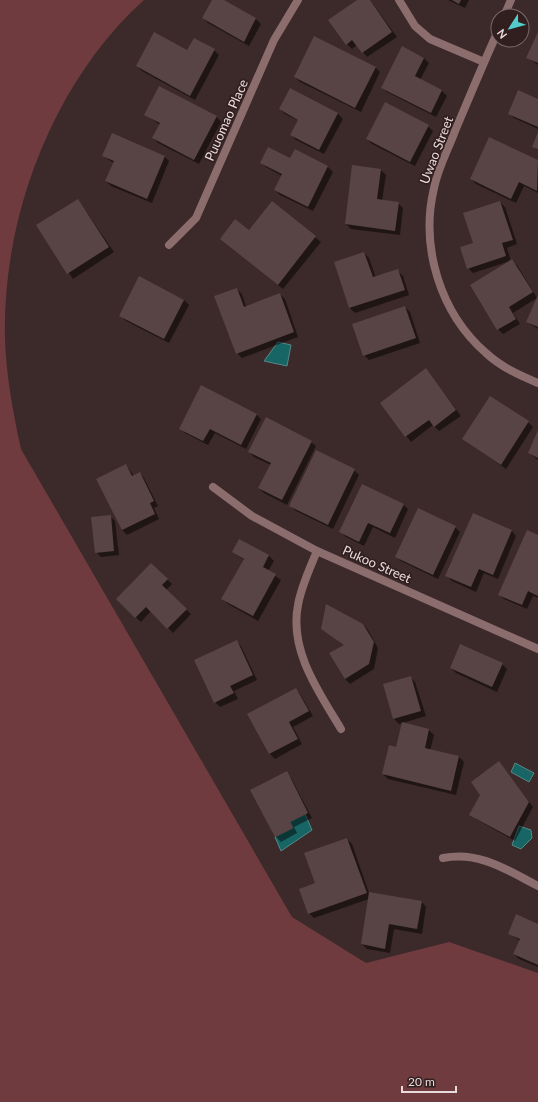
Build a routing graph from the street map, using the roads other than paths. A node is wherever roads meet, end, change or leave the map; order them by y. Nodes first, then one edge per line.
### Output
1 (298, 0) edge
2 (399, 0) edge
3 (490, 48) edge
4 (484, 62) junction
5 (169, 245) dead end
6 (538, 383) edge
7 (214, 487) dead end
8 (317, 550) junction
9 (538, 649) edge
10 (340, 729) dead end
11 (443, 858) dead end
12 (538, 886) edge

1 - 5 street, Puuomao Place
2 - 4 street
3 - 4 street, Uwao Street
4 - 6 street, Uwao Street
7 - 8 street, Pukoo Street
8 - 9 street, Pukoo Street
8 - 10 street
11 - 12 street

